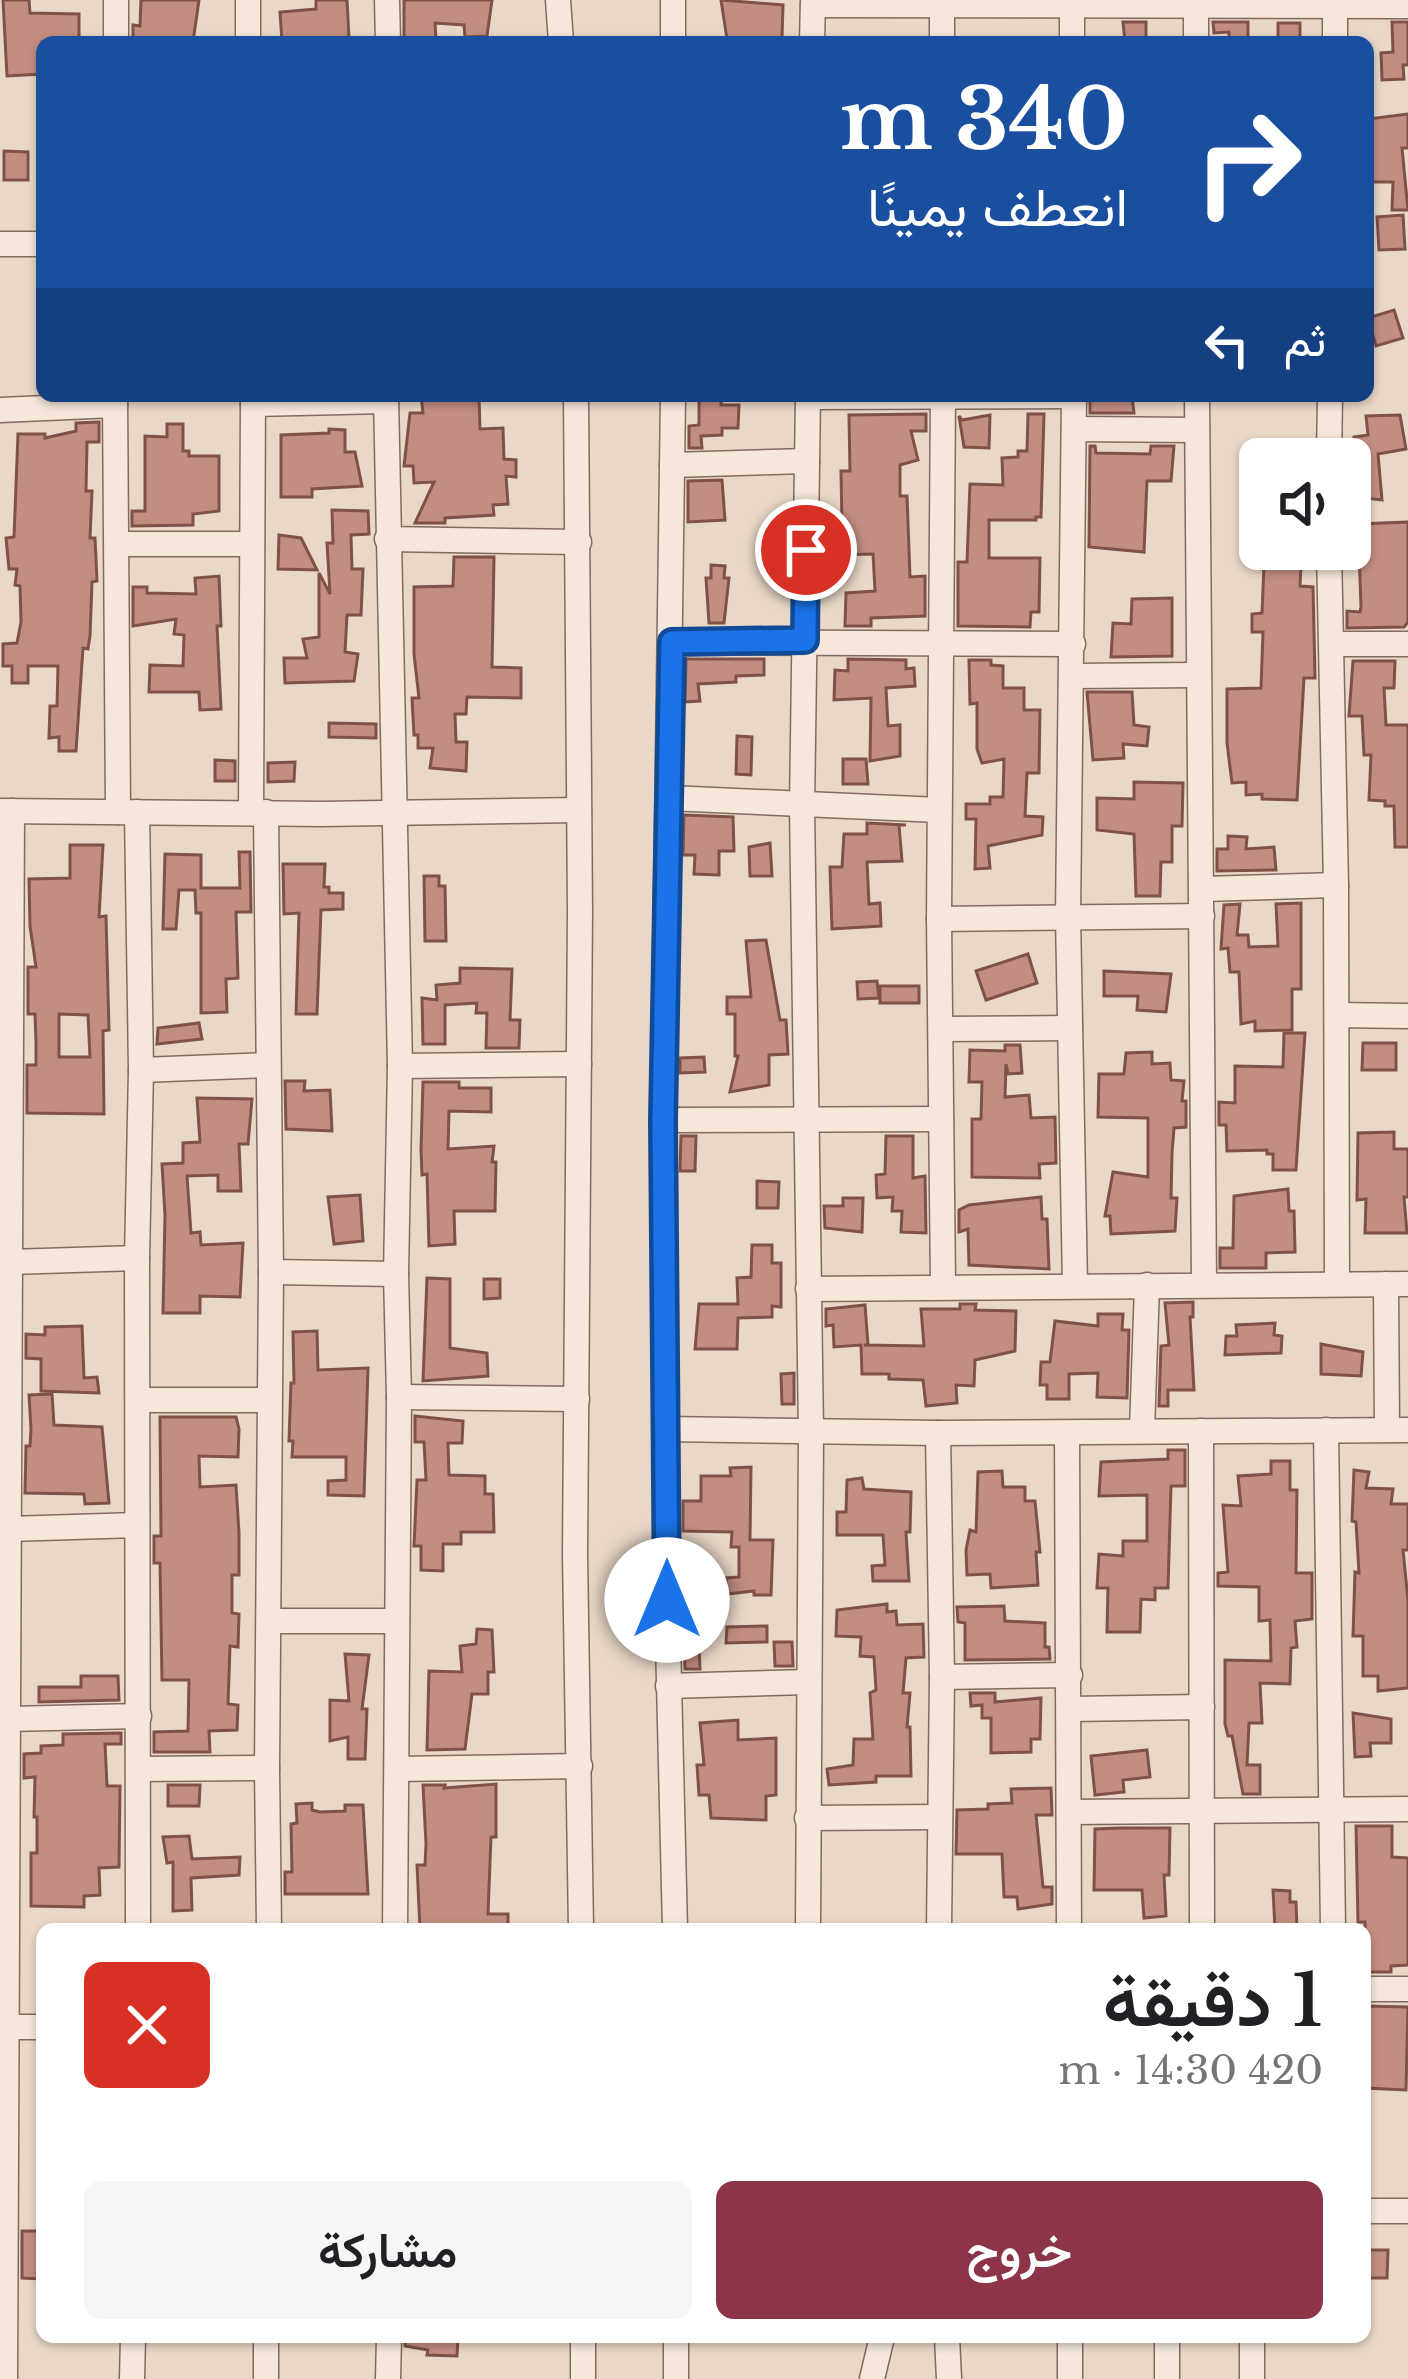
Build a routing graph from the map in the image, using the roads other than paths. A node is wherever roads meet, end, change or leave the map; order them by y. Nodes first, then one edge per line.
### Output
1 (116, 0) edge
2 (248, 0) edge
3 (387, 0) edge
4 (558, 0) edge
5 (674, 0) edge
6 (813, 3) edge
7 (1335, 3) edge
8 (942, 4) junction
9 (1072, 4) junction
10 (1196, 4) junction
11 (1408, 6) edge
12 (116, 36) edge
13 (248, 36) edge
14 (388, 36) edge
15 (561, 36) edge
16 (673, 36) edge
17 (812, 36) edge
18 (942, 36) edge
19 (1072, 36) edge
20 (1196, 36) edge
21 (1335, 36) edge
22 (0, 244) edge
23 (36, 244) edge
24 (92, 402) edge
25 (115, 402) edge
26 (253, 402) edge
27 (386, 402) edge
28 (575, 402) edge
29 (673, 402) edge
30 (808, 402) edge
31 (943, 402) edge
32 (1074, 402) edge
33 (1197, 402) edge
34 (1330, 402) edge
35 (0, 410) edge
36 (1074, 429) junction
37 (1197, 430) junction
38 (1329, 438) edge
39 (807, 461) junction
40 (672, 465) junction
41 (387, 539) junction
42 (579, 542) junction
43 (118, 544) junction
44 (252, 544) junction
45 (1330, 570) edge
46 (805, 640) junction
47 (672, 642) junction
48 (1073, 644) junction
49 (1332, 644) junction
50 (1408, 644) edge
51 (943, 645) junction
52 (1197, 675) junction
53 (1073, 676) junction
54 (669, 798) junction
55 (802, 807) junction
56 (579, 810) junction
57 (939, 810) junction
58 (6, 811) edge
59 (128, 812) junction
60 (258, 812) junction
61 (396, 814) junction
62 (1336, 885) junction
63 (1202, 889) junction
64 (1068, 916) junction
65 (1202, 916) junction
66 (939, 919) junction
67 (1337, 1015) junction
68 (1408, 1016) edge
69 (1070, 1028) junction
70 (941, 1029) junction
71 (579, 1064) junction
72 (268, 1065) junction
73 (400, 1066) junction
74 (5, 1069) edge
75 (141, 1070) junction
76 (807, 1118) junction
77 (941, 1119) junction
78 (663, 1120) junction
79 (136, 1258) junction
80 (10, 1262) junction
81 (271, 1272) junction
82 (396, 1274) junction
83 (1204, 1283) junction
84 (1337, 1284) junction
85 (1397, 1284) edge
86 (944, 1285) junction
87 (1147, 1285) junction
88 (1075, 1286) junction
89 (808, 1288) junction
90 (399, 1397) junction
91 (577, 1399) junction
92 (4, 1400) edge
93 (139, 1400) junction
94 (268, 1400) junction
95 (666, 1430) junction
96 (1326, 1430) junction
97 (1397, 1430) edge
98 (811, 1431) junction
99 (1142, 1431) junction
100 (1201, 1431) junction
101 (938, 1433) junction
102 (1067, 1433) junction
103 (137, 1525) junction
104 (9, 1529) junction
105 (269, 1621) junction
106 (398, 1622) junction
107 (1070, 1675) junction
108 (942, 1677) junction
109 (807, 1682) junction
110 (668, 1686) junction
111 (1202, 1707) junction
112 (1070, 1709) junction
113 (139, 1716) junction
114 (8, 1719) junction
115 (3, 1765) edge
116 (580, 1766) junction
117 (267, 1768) junction
118 (140, 1769) junction
119 (398, 1769) junction
120 (1408, 1809) edge
121 (1331, 1810) junction
122 (1202, 1811) junction
123 (1071, 1812) junction
124 (939, 1816) junction
125 (806, 1818) junction
126 (138, 1923) edge
127 (269, 1923) edge
128 (395, 1923) edge
129 (581, 1923) edge
130 (675, 1923) edge
131 (808, 1923) edge
132 (939, 1923) edge
133 (1069, 1923) edge
134 (1202, 1923) edge
135 (1333, 1923) edge
136 (1371, 1989) edge
137 (1408, 1989) edge
138 (5, 2027) junction
139 (36, 2027) edge
140 (3, 2133) edge
141 (1371, 2211) edge
142 (1408, 2211) edge
143 (133, 2343) edge
144 (266, 2343) edge
145 (389, 2343) edge
146 (583, 2343) edge
147 (676, 2343) edge
148 (881, 2343) edge
149 (946, 2343) edge
150 (1070, 2343) edge
151 (1167, 2343) edge
152 (1252, 2343) edge
153 (5, 2379) edge
154 (132, 2379) edge
155 (266, 2379) edge
156 (388, 2379) edge
157 (583, 2379) edge
158 (676, 2379) edge
159 (872, 2379) edge
160 (949, 2379) edge
161 (1070, 2379) edge
162 (1167, 2379) edge
163 (1252, 2379) edge

1 - 12 street
2 - 13 street
3 - 14 street
4 - 15 street
5 - 16 street
6 - 8 street
6 - 17 street
7 - 10 street
7 - 11 street
7 - 21 street
8 - 9 street
8 - 18 street
9 - 10 street
9 - 19 street
10 - 20 street
22 - 23 street
24 - 35 street
25 - 43 street
26 - 44 street
27 - 41 street
28 - 42 street
29 - 40 street
30 - 39 street
31 - 51 street
32 - 36 street
33 - 37 street
34 - 38 street
36 - 37 street
36 - 48 street
37 - 52 street
39 - 40 street
39 - 46 street
40 - 47 street
41 - 42 street
41 - 61 street
42 - 56 street
43 - 44 street
43 - 59 street
44 - 60 street
45 - 49 street
46 - 47 street
46 - 51 street
46 - 55 street
47 - 54 street
48 - 51 street
48 - 53 street
49 - 50 street
49 - 62 street
51 - 57 street
52 - 53 street
52 - 63 street
53 - 64 street
54 - 55 street
54 - 78 street
55 - 57 street
55 - 76 street
56 - 61 street
56 - 71 street
57 - 66 street
58 - 59 street
58 - 74 street
59 - 60 street
59 - 75 street
60 - 61 street
60 - 72 street
61 - 73 street
62 - 63 street
62 - 67 street
63 - 65 street
64 - 65 street
64 - 66 street
64 - 69 street
65 - 83 street
66 - 70 street
67 - 68 street
67 - 84 street
69 - 70 street
69 - 88 street
70 - 77 street
71 - 73 street
71 - 91 street
72 - 75 street
72 - 81 street
73 - 82 street
74 - 80 street
75 - 79 street
76 - 77 street
76 - 78 street
76 - 89 street
77 - 86 street
78 - 95 street
79 - 80 street
79 - 93 street
80 - 92 street
81 - 82 street
81 - 94 street
82 - 90 street
83 - 84 street
83 - 87 street
84 - 85 street
85 - 97 street
86 - 88 street
86 - 89 street
87 - 88 street
87 - 99 street
89 - 98 street
90 - 91 street
90 - 106 street
91 - 116 street
92 - 104 street
93 - 94 street
93 - 103 street
94 - 105 street
95 - 98 street
95 - 110 street
96 - 97 street
96 - 100 street
96 - 121 street
98 - 101 street
98 - 109 street
99 - 100 street
99 - 102 street
100 - 111 street
101 - 102 street
101 - 108 street
102 - 107 street
103 - 104 street
103 - 113 street
104 - 114 street
105 - 106 street
105 - 117 street
106 - 119 street
107 - 108 street
107 - 112 street
108 - 124 street
109 - 110 street
109 - 125 street
110 - 130 street
111 - 112 street
111 - 122 street
112 - 123 street
113 - 114 street
113 - 118 street
114 - 115 street
115 - 138 street
116 - 119 street
116 - 129 street
117 - 118 street
117 - 127 street
118 - 126 street
119 - 128 street
120 - 121 street
121 - 122 street
121 - 135 street
122 - 123 street
122 - 134 street
123 - 133 street
124 - 125 street
124 - 132 street
125 - 131 street
136 - 137 street
138 - 139 street
138 - 140 street
140 - 153 street
141 - 142 street
143 - 154 street
144 - 155 street
145 - 156 street
146 - 157 street
147 - 158 street
148 - 159 street
149 - 160 street
150 - 161 street
151 - 162 street
152 - 163 street

